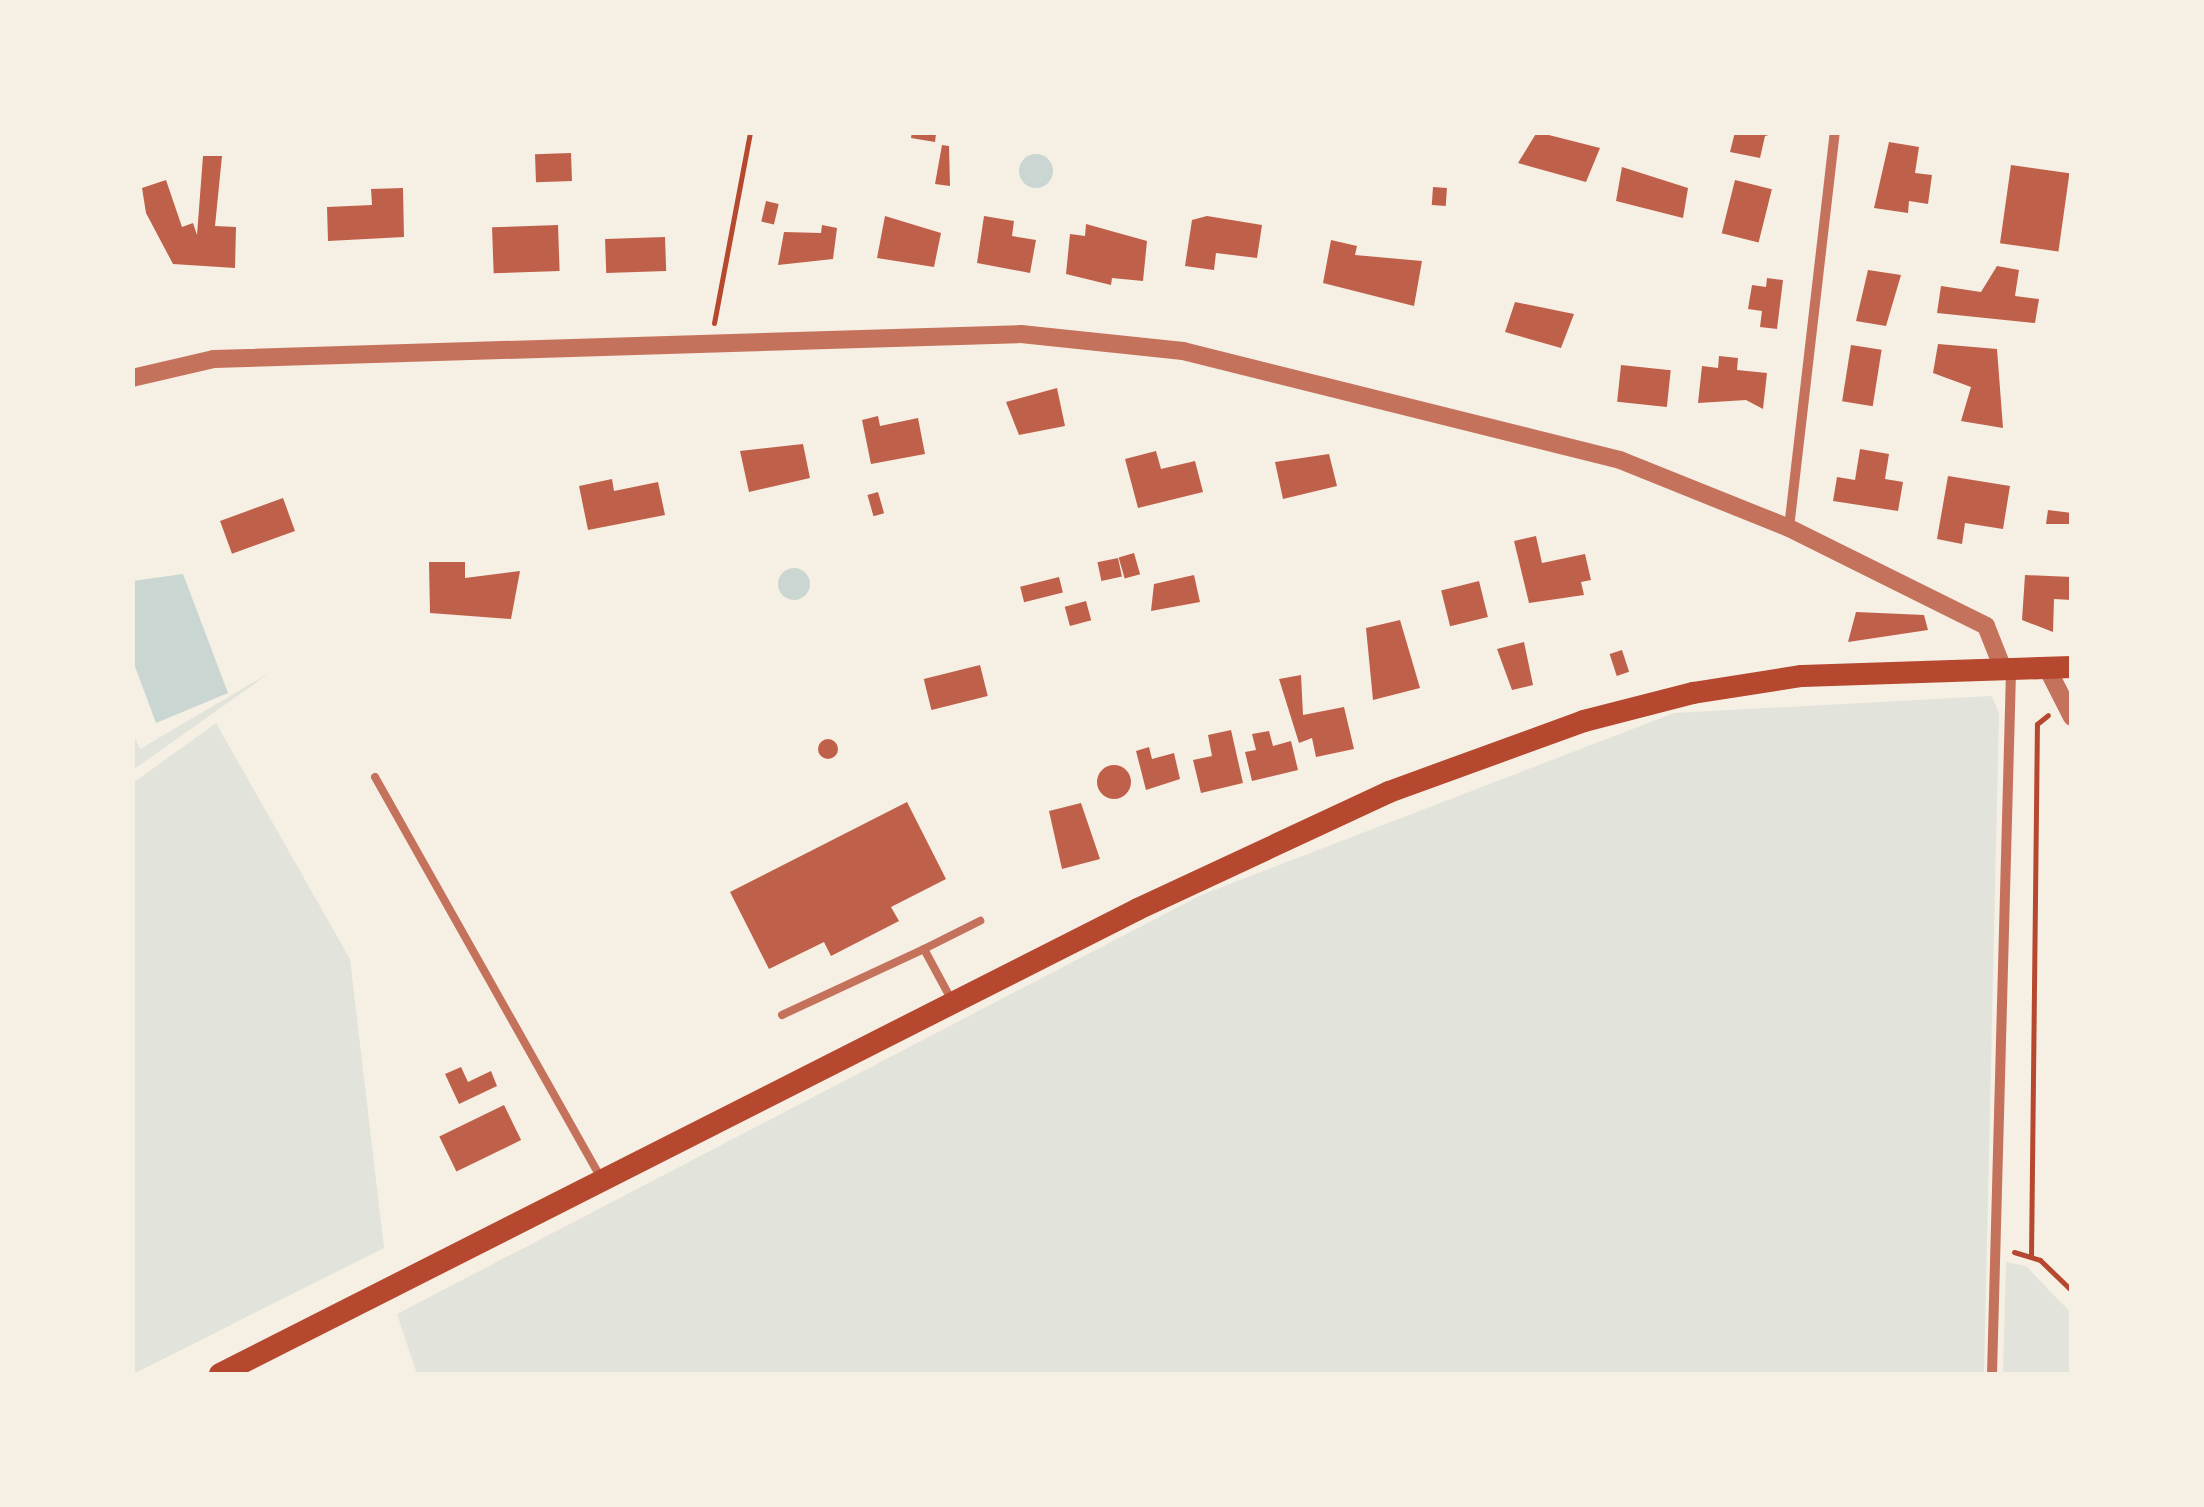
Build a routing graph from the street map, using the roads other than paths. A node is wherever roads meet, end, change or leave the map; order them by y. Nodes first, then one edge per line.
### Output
1 (1835, 132) edge
2 (132, 378) edge
3 (1788, 528) junction
4 (2072, 667) edge
5 (2047, 668) junction
6 (2007, 669) junction
7 (2067, 710) edge
8 (376, 778) dead end
9 (980, 921) dead end
10 (924, 949) junction
11 (953, 1002) junction
12 (782, 1015) dead end
13 (602, 1180) junction
14 (220, 1374) edge
15 (1992, 1374) edge

1 - 3 street
2 - 3 street
3 - 6 street
4 - 5 main road
5 - 6 main road
5 - 7 street
6 - 11 main road
6 - 15 street
8 - 13 lane
9 - 10 lane
10 - 11 lane
10 - 12 lane
11 - 13 main road
13 - 14 main road

